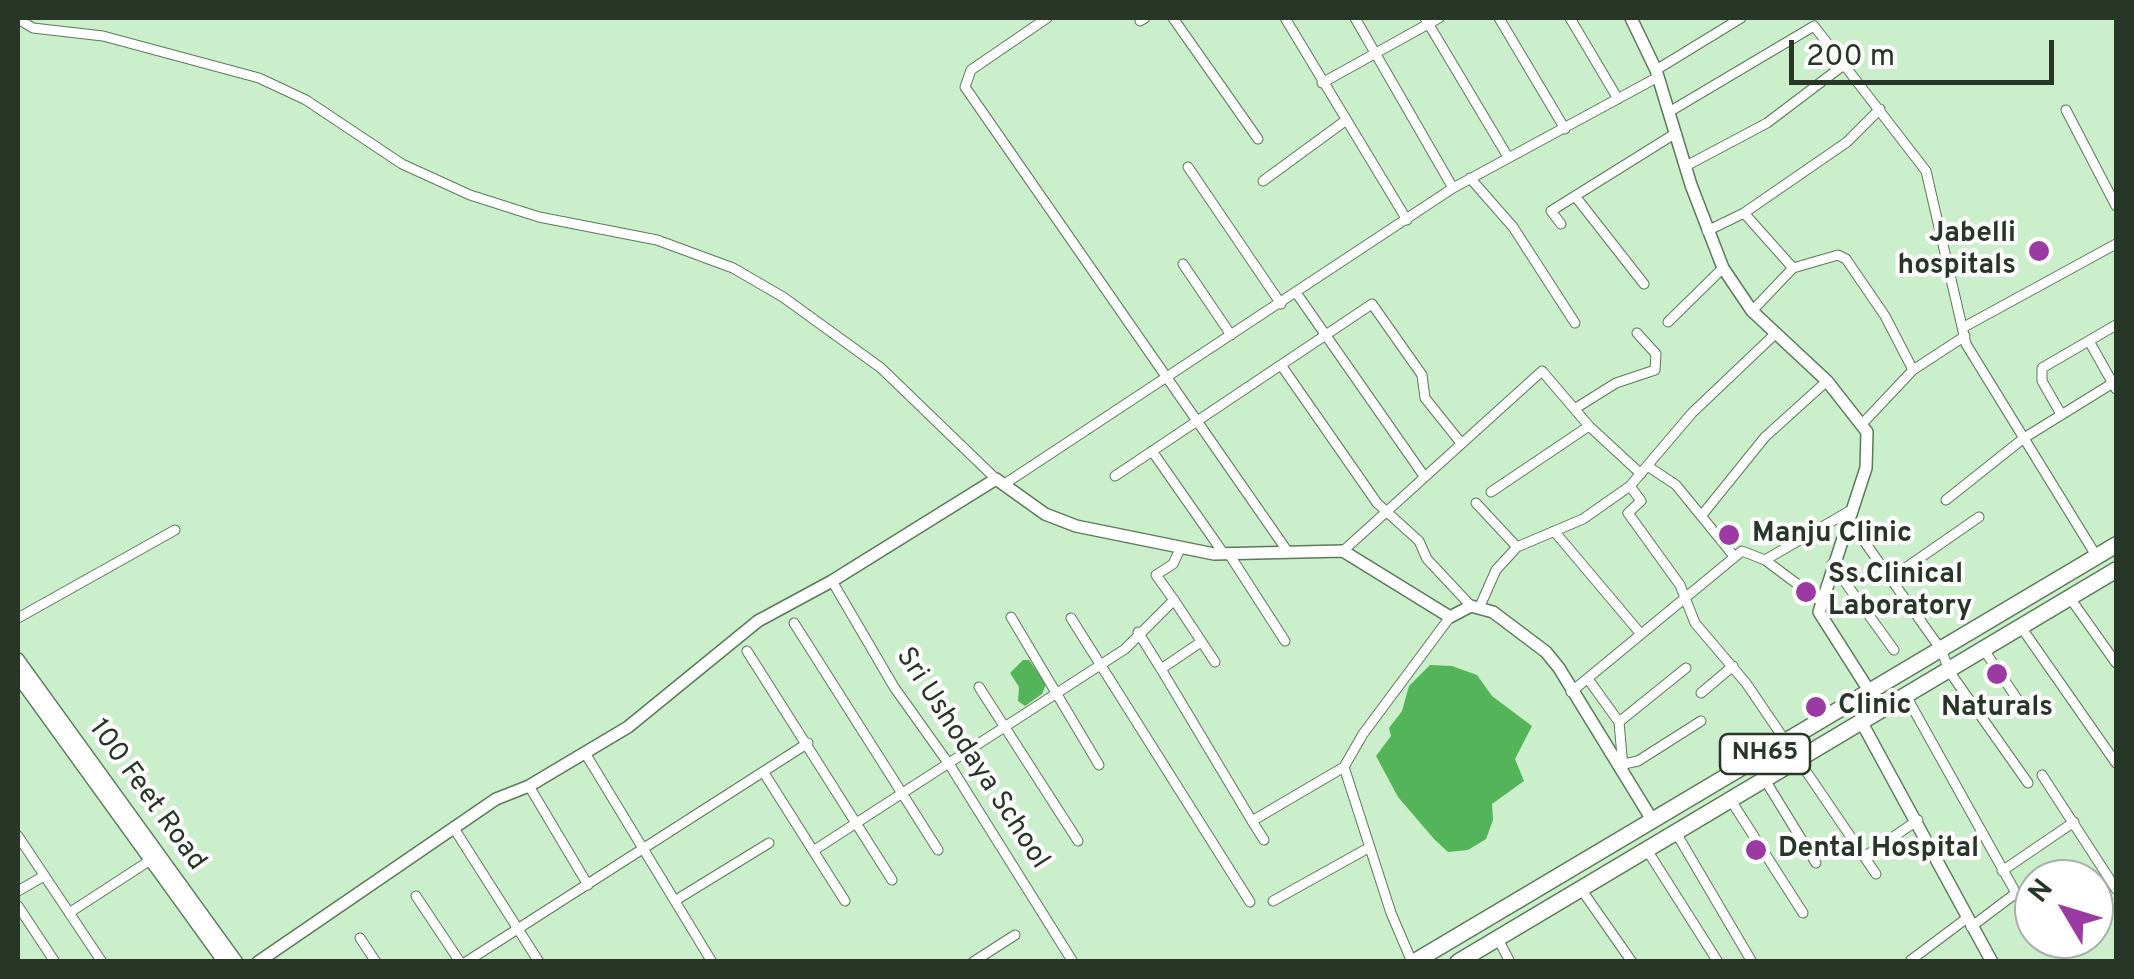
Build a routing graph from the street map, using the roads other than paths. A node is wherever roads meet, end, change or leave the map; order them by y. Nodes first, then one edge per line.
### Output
1 (86, 18) edge
2 (1048, 18) edge
3 (1173, 18) edge
4 (1285, 18) edge
5 (1355, 18) edge
6 (1439, 18) edge
7 (1499, 18) edge
8 (1570, 18) edge
9 (1631, 18) edge
10 (1741, 18) edge
11 (18, 19) edge
12 (1427, 20) edge
13 (1812, 22) edge
14 (90, 33) junction
15 (1376, 53) junction
16 (1844, 64) junction
17 (1657, 73) junction
18 (1322, 83) junction
19 (1618, 99) junction
20 (1880, 109) junction
21 (2066, 110) dead end
22 (1669, 112) junction
23 (1345, 121) junction
24 (1565, 128) junction
25 (1676, 133) junction
26 (1258, 139) dead end
27 (1508, 157) junction
28 (1686, 166) junction
29 (1188, 167) dead end
30 (1470, 178) junction
31 (1263, 180) dead end
32 (1453, 188) junction
33 (1576, 196) junction
34 (2116, 206) edge
35 (1744, 213) junction
36 (1407, 220) junction
37 (1561, 224) dead end
38 (1707, 231) junction
39 (2116, 244) edge
40 (1183, 264) dead end
41 (1723, 268) junction
42 (1793, 268) junction
43 (1644, 284) dead end
44 (1298, 294) junction
45 (1281, 304) junction
46 (1752, 311) junction
47 (1668, 322) dead end
48 (1576, 323) dead end
49 (2116, 325) edge
50 (1965, 332) junction
51 (1637, 333) dead end
52 (1231, 335) junction
53 (1326, 335) junction
54 (1774, 335) junction
55 (2089, 341) junction
56 (1282, 365) junction
57 (1914, 370) junction
58 (1166, 378) junction
59 (1827, 382) junction
60 (2115, 386) edge
61 (1576, 408) junction
62 (2061, 414) junction
63 (1197, 421) junction
64 (1863, 424) junction
65 (1589, 426) junction
66 (2024, 438) junction
67 (1462, 443) junction
68 (1152, 451) junction
69 (1645, 471) junction
70 (1115, 476) dead end
71 (1424, 476) junction
72 (1001, 481) junction
73 (1630, 486) junction
74 (1491, 492) dead end
75 (1946, 500) dead end
76 (1476, 503) dead end
77 (1386, 511) junction
78 (1851, 514) junction
79 (1702, 516) junction
80 (1978, 517) dead end
81 (175, 530) dead end
82 (1554, 530) junction
83 (2116, 545) edge
84 (1517, 547) junction
85 (1180, 549) junction
86 (1344, 551) junction
87 (1288, 552) junction
88 (1226, 554) junction
89 (1733, 555) junction
90 (2097, 557) junction
91 (1765, 560) junction
92 (1832, 564) junction
93 (2116, 570) edge
94 (1892, 578) junction
95 (832, 581) junction
96 (1684, 598) junction
97 (2070, 598) junction
98 (1174, 600) junction
99 (1820, 601) junction
100 (1476, 606) junction
101 (1011, 617) dead end
102 (18, 618) edge
103 (1071, 618) dead end
104 (1450, 618) junction
105 (794, 623) dead end
106 (2021, 628) junction
107 (1138, 632) junction
108 (1640, 633) junction
109 (1285, 641) dead end
110 (1200, 642) junction
111 (1894, 650) dead end
112 (1984, 650) junction
113 (747, 651) dead end
114 (1942, 651) junction
115 (18, 659) edge
116 (1215, 662) dead end
117 (2116, 663) edge
118 (1100, 666) junction
119 (1733, 666) junction
120 (1686, 668) dead end
121 (1161, 669) junction
122 (1948, 670) junction
123 (18, 676) edge
124 (1588, 679) junction
125 (979, 687) dead end
126 (1056, 692) junction
127 (1570, 692) junction
128 (1871, 692) junction
129 (1701, 693) dead end
130 (1906, 696) junction
131 (1882, 711) junction
132 (2026, 712) dead end
133 (1701, 720) dead end
134 (1619, 722) junction
135 (1862, 723) junction
136 (1002, 726) junction
137 (1788, 741) junction
138 (808, 743) junction
139 (585, 753) junction
140 (1798, 761) junction
141 (2116, 763) edge
142 (945, 765) junction
143 (1099, 765) dead end
144 (1344, 767) junction
145 (1623, 767) junction
146 (764, 773) junction
147 (2042, 774) dead end
148 (1765, 780) junction
149 (2028, 783) dead end
150 (529, 786) junction
151 (901, 794) junction
152 (1730, 798) junction
153 (1651, 818) junction
154 (1918, 820) junction
155 (856, 821) junction
156 (1252, 821) junction
157 (2074, 822) junction
158 (455, 830) junction
159 (1674, 831) junction
160 (18, 836) edge
161 (1264, 840) dead end
162 (1078, 842) dead end
163 (770, 843) dead end
164 (1370, 847) junction
165 (1646, 847) junction
166 (938, 850) dead end
167 (644, 851) junction
168 (813, 851) junction
169 (1864, 856) junction
170 (148, 861) junction
171 (1816, 863) dead end
172 (2002, 871) junction
173 (1876, 874) dead end
174 (44, 876) junction
175 (892, 880) dead end
176 (588, 885) junction
177 (2116, 888) edge
178 (1581, 889) junction
179 (18, 891) edge
180 (416, 896) dead end
181 (676, 900) junction
182 (845, 901) dead end
183 (1273, 901) dead end
184 (1250, 902) dead end
185 (18, 906) edge
186 (69, 912) junction
187 (1803, 913) dead end
188 (1969, 922) junction
189 (518, 928) junction
190 (1014, 935) dead end
191 (360, 938) dead end
192 (1498, 938) junction
193 (1512, 960) edge
194 (1911, 960) edge
195 (55, 962) edge
196 (102, 962) edge
197 (224, 962) edge
198 (237, 962) edge
199 (258, 962) edge
200 (376, 962) edge
201 (463, 962) edge
202 (539, 962) edge
203 (712, 962) edge
204 (973, 962) edge
205 (1074, 962) edge
206 (1413, 962) edge
207 (1458, 962) edge
208 (1632, 962) edge
209 (1718, 962) edge
210 (1752, 962) edge
211 (1992, 962) edge

1 - 14 street
2 - 58 street
3 - 26 street
4 - 18 street
5 - 15 street
6 - 12 street
7 - 24 street
8 - 19 street
9 - 17 street
10 - 17 street
11 - 14 street
12 - 15 street
12 - 27 street
13 - 16 street
13 - 22 street
14 - 72 street
15 - 18 street
15 - 32 street
16 - 20 street
16 - 28 street
17 - 19 street
17 - 22 street
18 - 23 street
19 - 24 street
20 - 35 street
20 - 50 street
21 - 34 street
22 - 25 street
23 - 31 street
23 - 36 street
24 - 27 street
25 - 28 street
25 - 33 street
27 - 30 street
28 - 38 street
29 - 45 street
30 - 32 street
30 - 48 street
32 - 36 street
33 - 37 street
33 - 43 street
35 - 38 street
35 - 42 street
36 - 44 street
38 - 41 street
39 - 50 street
40 - 52 street
41 - 46 street
41 - 47 street
42 - 46 street
42 - 57 street
44 - 45 street
44 - 53 street
45 - 52 street
46 - 54 street
49 - 55 street
50 - 57 street
50 - 66 street
51 - 61 street
52 - 58 street
53 - 56 street
53 - 67 street
53 - 71 street
54 - 59 street
54 - 69 street
55 - 60 street
55 - 62 street
56 - 63 street
56 - 77 street
57 - 64 street
58 - 63 street
58 - 72 street
59 - 64 street
59 - 79 street
60 - 62 street
61 - 65 street
61 - 67 street
62 - 66 street
63 - 68 street
63 - 87 street
64 - 78 street
65 - 69 street
65 - 74 street
66 - 75 street
66 - 90 street
67 - 71 street
68 - 70 street
68 - 88 street
69 - 73 street
69 - 79 street
71 - 77 street
72 - 85 street
72 - 95 street
73 - 82 street
73 - 96 street
76 - 84 street
77 - 86 street
77 - 100 street
78 - 91 street
78 - 92 street
78 - 94 street
79 - 89 street
80 - 94 street
81 - 102 street
82 - 84 street
82 - 108 street
83 - 90 highway, NH65
84 - 100 street
85 - 88 street
85 - 98 street
86 - 87 street
86 - 104 street
87 - 88 street
88 - 109 street
89 - 91 street
89 - 96 street
90 - 114 highway, NH65
91 - 99 street
92 - 99 street
92 - 111 street
93 - 97 highway, NH65
94 - 114 street
95 - 139 street
95 - 142 street, Sri Ushodaya School
96 - 108 street
96 - 119 street
97 - 106 highway, NH65
97 - 117 street
98 - 107 street
98 - 110 street
99 - 128 street
100 - 104 street
100 - 127 street
101 - 126 street
103 - 118 street
104 - 144 street
105 - 151 street
106 - 112 highway, NH65
106 - 141 street
107 - 118 street
107 - 121 street
108 - 124 street
110 - 116 street
110 - 121 street
112 - 122 highway, NH65
112 - 132 street
113 - 138 street
114 - 122 street
114 - 128 highway, NH65
115 - 198 street, 100 Feet Road
118 - 126 street
118 - 184 street
119 - 129 street
119 - 137 street
120 - 134 street
121 - 156 street
122 - 130 highway, NH65
122 - 149 street
123 - 170 street, 100 Feet Road
124 - 127 street
124 - 134 street
125 - 136 street
126 - 136 street
126 - 143 street
127 - 145 street
128 - 131 street
128 - 137 highway, NH65
130 - 131 highway, NH65
130 - 172 street
131 - 135 highway, NH65
133 - 145 street
134 - 145 street
135 - 140 highway, NH65
135 - 154 street
136 - 142 street
136 - 162 street
137 - 140 street
137 - 153 highway, NH65
138 - 146 street
138 - 155 street
139 - 150 street
139 - 167 street
140 - 148 highway, NH65
140 - 169 street
142 - 151 street
142 - 205 street, Sri Ushodaya School
144 - 156 street
144 - 164 street
145 - 153 street
146 - 167 street
146 - 168 street
147 - 157 street
148 - 152 highway, NH65
148 - 171 street
150 - 158 street
150 - 176 street
151 - 155 street
151 - 166 street
152 - 159 highway, NH65
152 - 187 street
153 - 206 highway, NH65
154 - 169 street
154 - 188 street
155 - 168 street
155 - 175 street
156 - 161 street
157 - 172 street
157 - 177 street
158 - 189 street
158 - 199 street
159 - 165 highway, NH65
159 - 210 street
160 - 174 street
163 - 181 street
164 - 183 street
164 - 206 street
165 - 178 highway, NH65
165 - 209 street
167 - 176 street
167 - 181 street
168 - 182 street
169 - 173 street
170 - 186 street
170 - 197 street, 100 Feet Road
172 - 188 street
174 - 179 street
174 - 186 street
176 - 189 street
178 - 192 highway, NH65
178 - 208 street
180 - 201 street
181 - 203 street
185 - 195 street
186 - 196 street
188 - 194 street
188 - 211 street
189 - 201 street
189 - 202 street
190 - 204 street
191 - 200 street
192 - 193 street
192 - 207 highway, NH65

